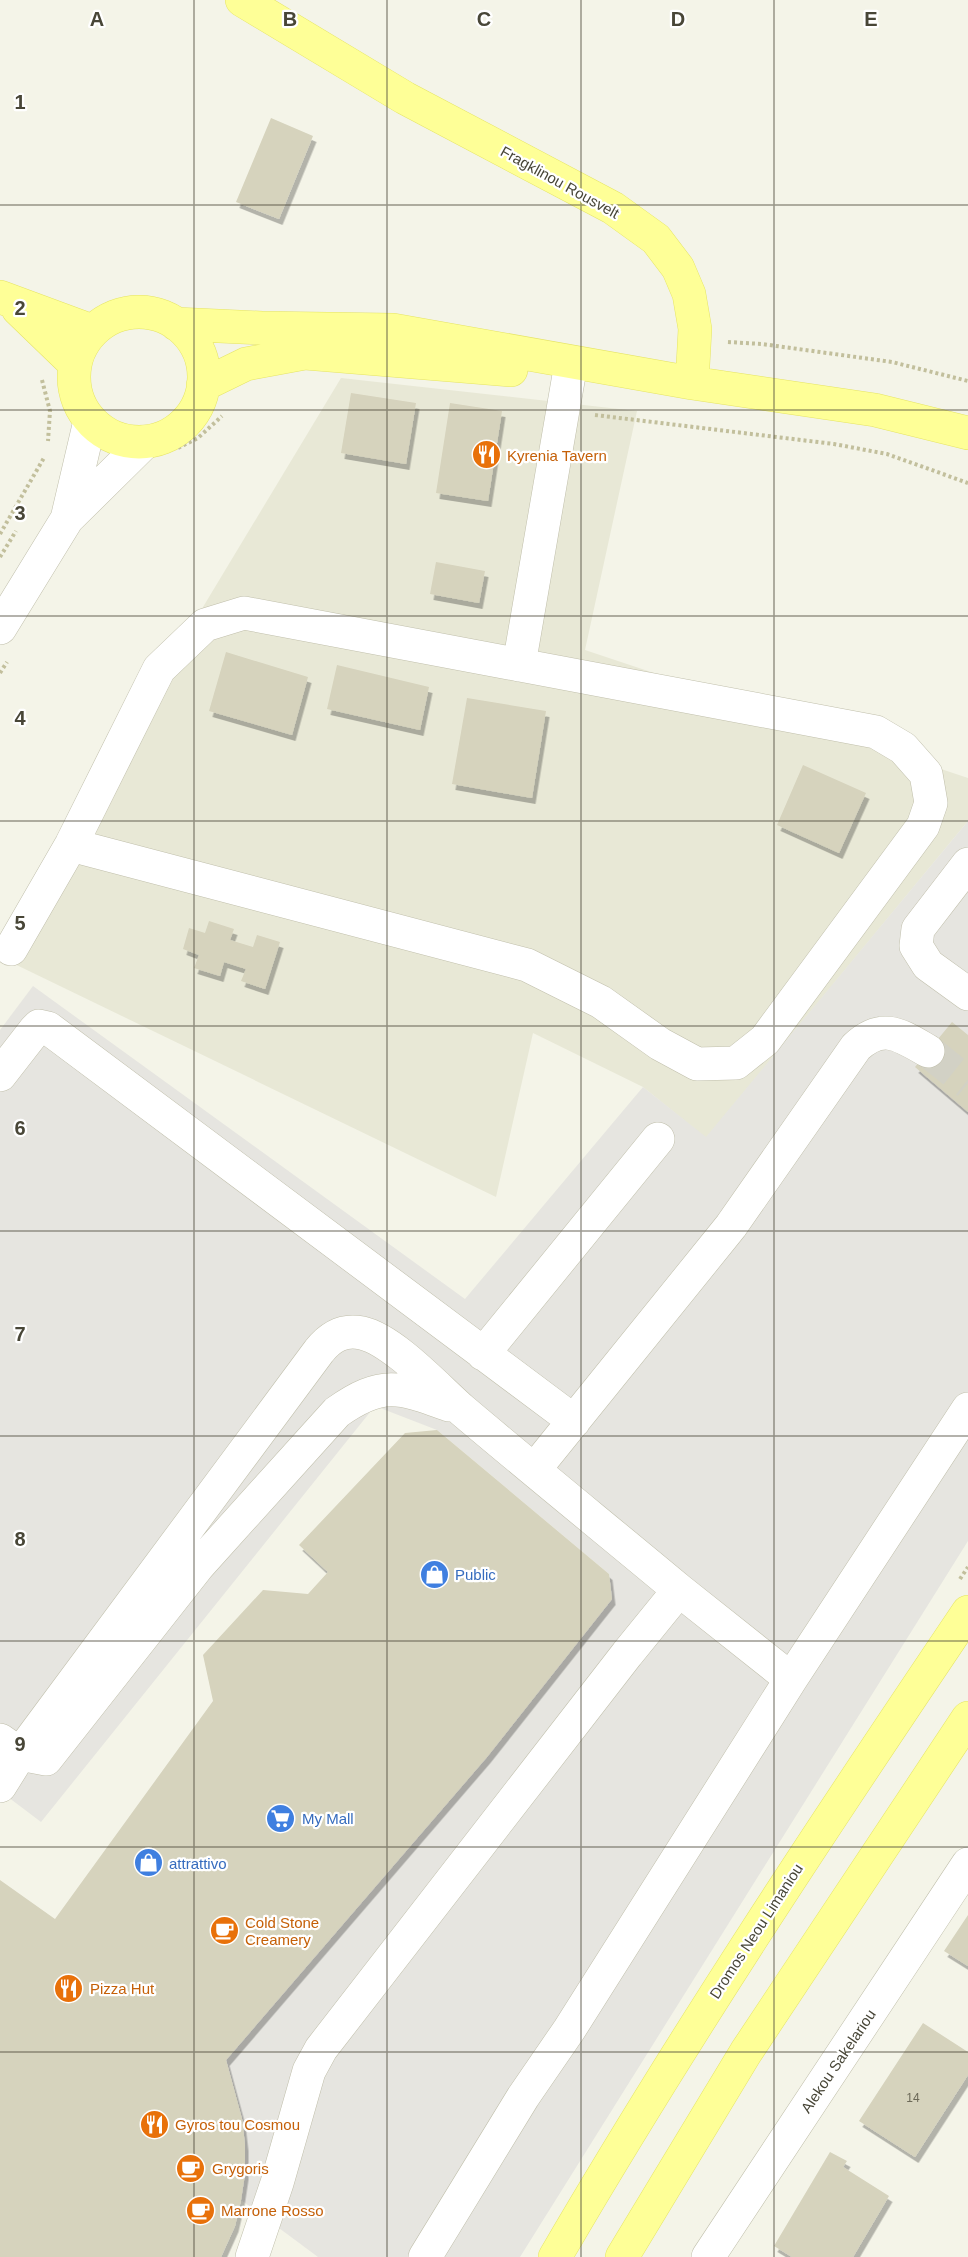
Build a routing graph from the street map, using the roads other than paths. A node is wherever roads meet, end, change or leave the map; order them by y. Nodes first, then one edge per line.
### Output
1 (242, 0) edge
2 (4, 298) edge
3 (176, 324) junction
4 (92, 331) junction
5 (75, 364) junction
6 (569, 375) junction
7 (692, 383) junction
8 (203, 384) junction
9 (90, 421) junction
10 (968, 433) edge
11 (157, 447) junction
12 (67, 519) junction
13 (0, 628) edge
14 (519, 665) junction
15 (71, 845) junction
16 (968, 864) edge
17 (11, 949) dead end
18 (968, 994) edge
19 (928, 1051) tunnel mouth
20 (0, 1075) edge
21 (658, 1139) dead end
22 (483, 1353) junction
23 (968, 1409) edge
24 (462, 1410) junction
25 (574, 1421) junction
26 (534, 1470) junction
27 (680, 1590) junction
28 (968, 1612) edge
29 (791, 1679) junction
30 (968, 1718) edge
31 (10, 1747) edge
32 (0, 1786) edge
33 (968, 1864) edge
34 (252, 2257) edge
35 (425, 2257) edge
36 (555, 2257) edge
37 (622, 2257) edge
38 (708, 2257) edge

1 - 7 main road, Fragklinou Rousvelt
2 - 4 main road
2 - 5 main road
3 - 4 main road
3 - 7 main road
3 - 8 main road
4 - 5 main road
5 - 9 main road
6 - 7 main road
6 - 8 main road
6 - 14 street
7 - 10 main road
8 - 11 main road
9 - 11 main road
9 - 12 street
11 - 12 street
12 - 13 street
14 - 15 street
14 - 15 street
15 - 17 street
16 - 18 street
19 - 25 street
20 - 22 street
21 - 22 street
22 - 25 street
23 - 29 street
24 - 26 street
24 - 31 street
24 - 31 street
25 - 26 street
26 - 27 street
27 - 29 street
27 - 34 street
28 - 36 main road, Dromos Neou Limaniou
29 - 35 street
30 - 37 main road
31 - 32 street
33 - 38 street, Alekou Sakelariou

